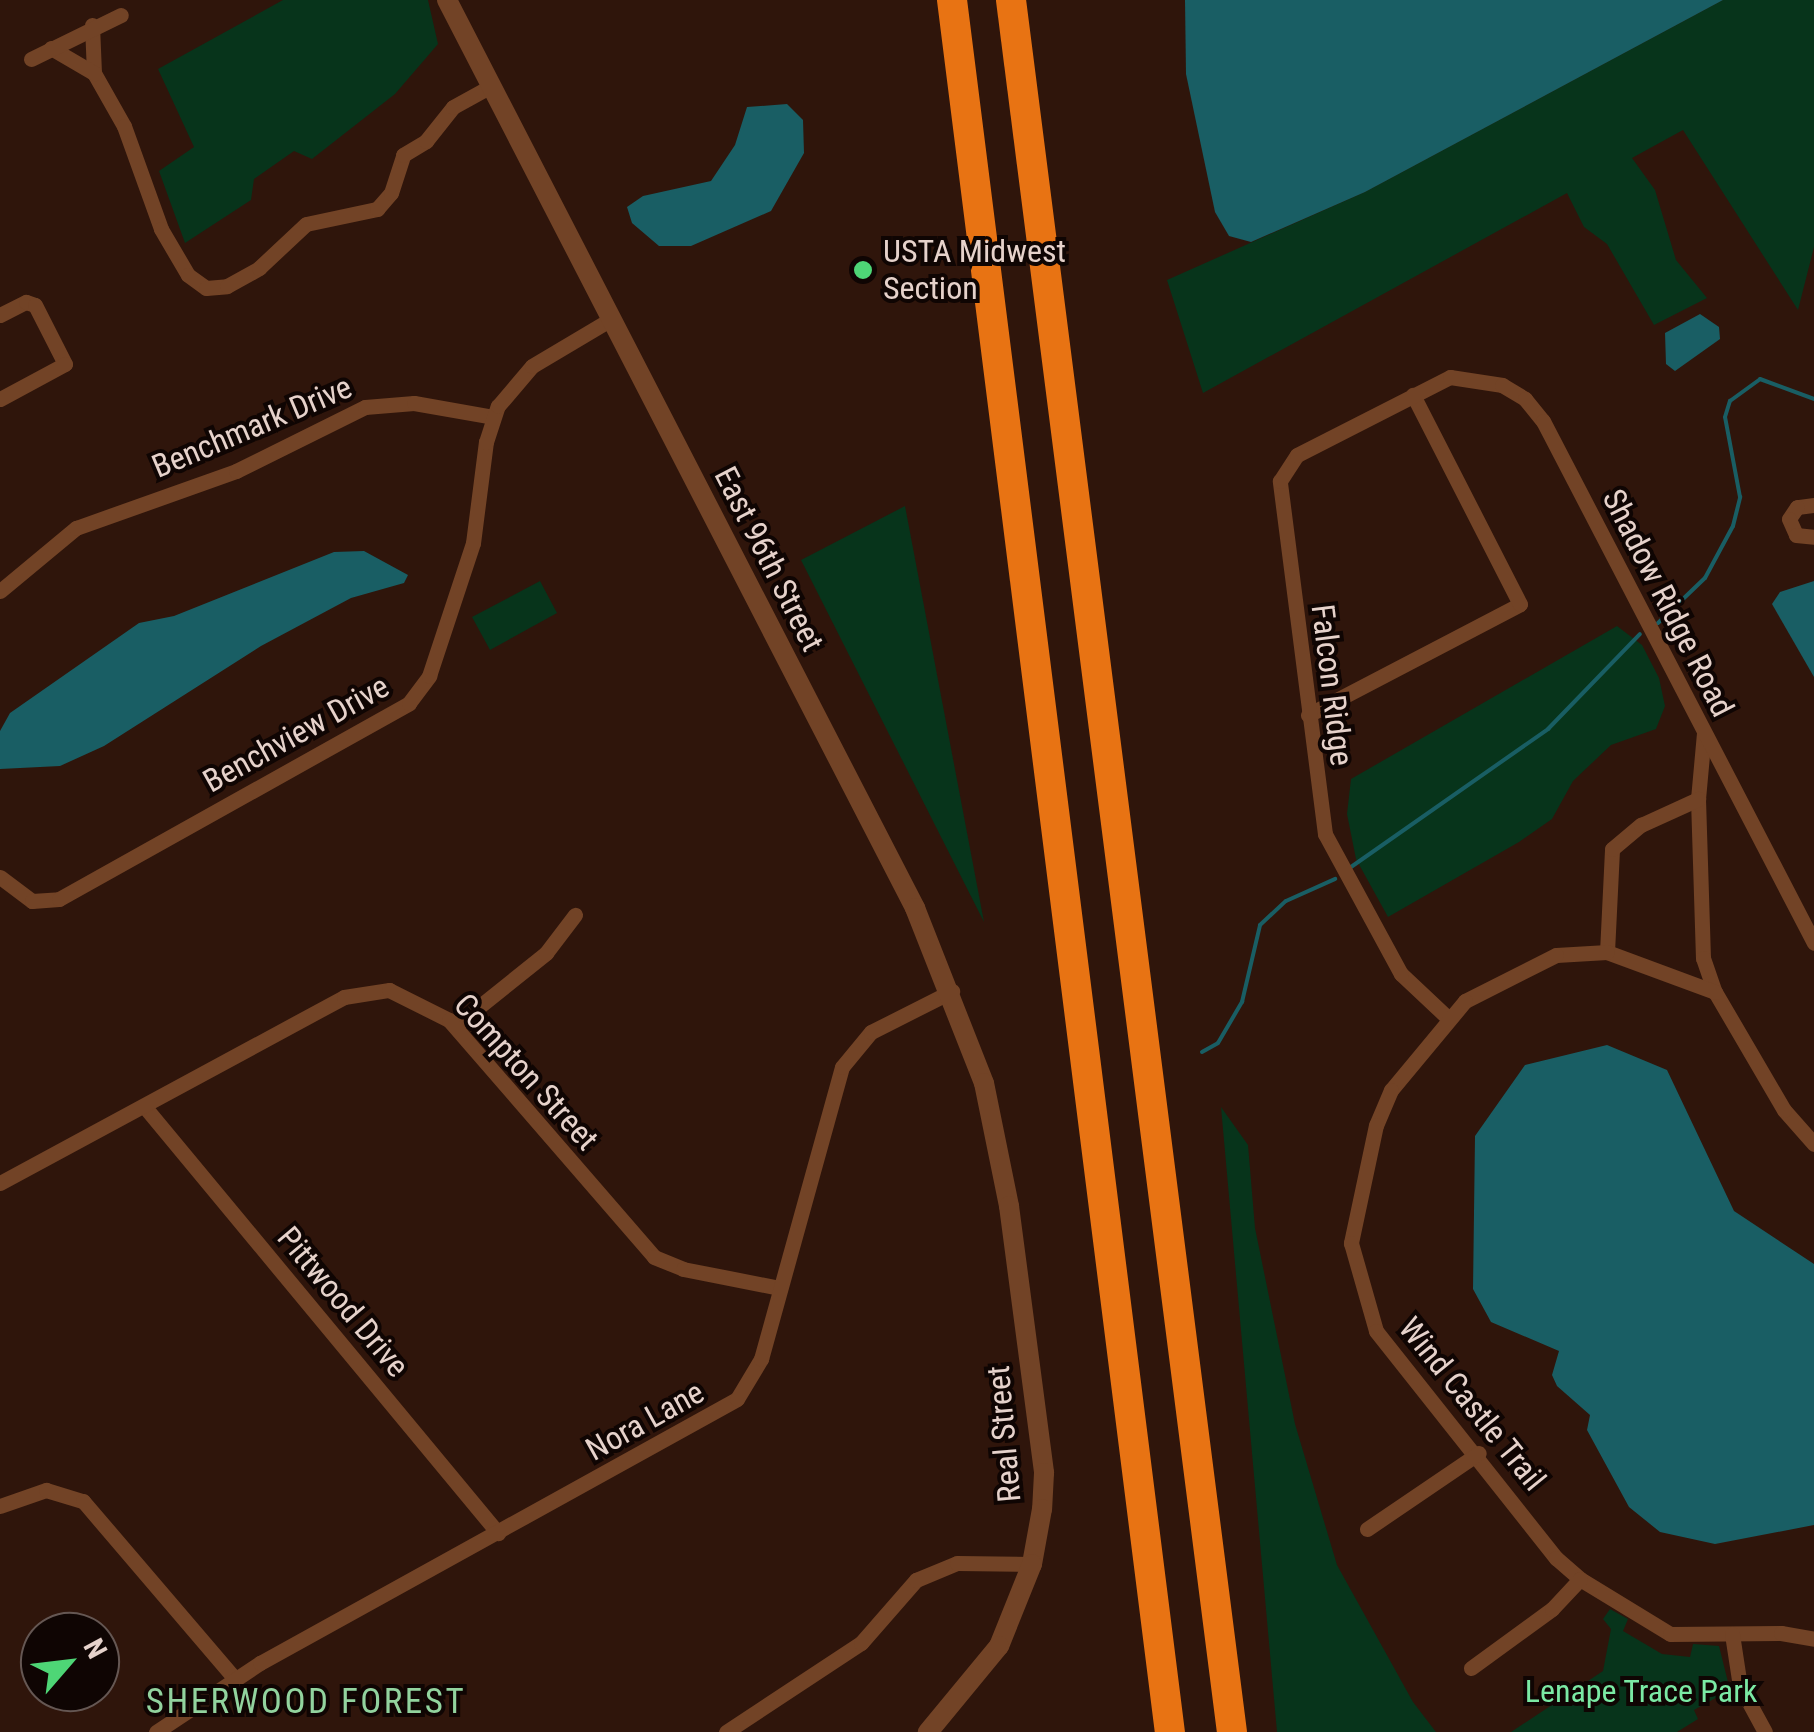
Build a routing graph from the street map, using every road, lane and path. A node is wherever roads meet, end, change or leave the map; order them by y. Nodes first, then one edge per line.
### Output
1 (448, 0) edge
2 (952, 0) edge
3 (1010, 0) edge
4 (121, 15) dead end
5 (92, 24) junction
6 (50, 48) junction
7 (31, 59) dead end
8 (94, 73) junction
9 (491, 86) junction
10 (0, 315) edge
11 (611, 319) junction
12 (1413, 395) junction
13 (0, 399) edge
14 (492, 417) junction
15 (1814, 505) edge
16 (1814, 537) edge
17 (0, 591) edge
18 (1308, 715) junction
19 (1704, 733) junction
20 (1698, 799) junction
21 (0, 877) edge
22 (575, 916) dead end
23 (1814, 943) edge
24 (1607, 952) junction
25 (952, 991) junction
26 (1716, 992) junction
27 (1449, 1019) junction
28 (455, 1026) junction
29 (144, 1106) junction
30 (1814, 1144) edge
31 (1001, 1160) joint
32 (0, 1183) edge
33 (780, 1288) junction
34 (1479, 1452) junction
35 (0, 1506) edge
36 (1367, 1529) dead end
37 (498, 1532) junction
38 (1032, 1564) junction
39 (1580, 1579) junction
40 (1732, 1634) junction
41 (1814, 1639) edge
42 (1471, 1668) dead end
43 (235, 1679) junction
44 (156, 1732) edge
45 (726, 1732) edge
46 (928, 1732) edge
47 (1170, 1732) edge
48 (1232, 1732) edge
49 (1764, 1732) edge

1 - 9 street, East 96th Street
2 - 47 highway
3 - 48 highway
4 - 5 street
5 - 6 street
5 - 8 street
6 - 7 street
6 - 8 street
8 - 9 street
9 - 11 street, East 96th Street
10 - 13 street
11 - 14 street
11 - 25 street, East 96th Street
12 - 18 street, Falcon Ridge
12 - 18 street
12 - 19 street, Shadow Ridge Road
14 - 17 street, Benchmark Drive
14 - 21 street, Benchview Drive
15 - 16 street
18 - 27 street, Falcon Ridge
19 - 20 street
19 - 23 street, Shadow Ridge Road
20 - 24 street
20 - 26 street
22 - 28 street
24 - 26 street
24 - 27 street, Wind Castle Trail
25 - 31 street, East 96th Street
25 - 33 street, Nora Lane
26 - 30 street
27 - 34 street, Wind Castle Trail
28 - 29 street, Compton Street
28 - 33 street, Compton Street
29 - 32 street, Compton Street
29 - 37 street, Pittwood Drive
31 - 38 street, Real Street
33 - 37 street, Nora Lane
34 - 36 street
34 - 39 street, Wind Castle Trail
35 - 43 street
37 - 43 street, Nora Lane
38 - 45 street
38 - 46 street, Real Street
39 - 40 street, Wind Castle Trail
39 - 42 street
40 - 41 street, Wind Castle Trail
40 - 49 street
43 - 44 street, Nora Lane

